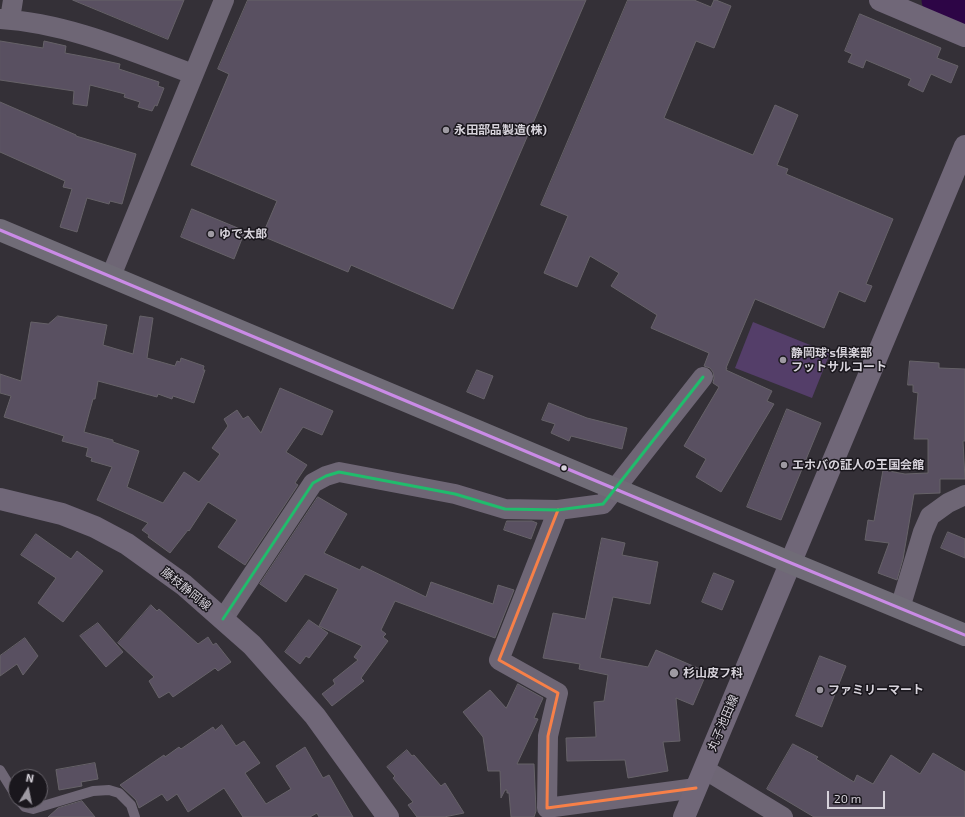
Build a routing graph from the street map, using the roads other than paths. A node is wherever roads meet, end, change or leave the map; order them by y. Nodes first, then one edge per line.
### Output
1 (13, 0) edge
2 (224, 0) edge
3 (880, 0) edge
4 (5, 19) edge
5 (965, 36) edge
6 (193, 74) junction
7 (965, 146) edge
8 (0, 230) edge
9 (111, 276) junction
10 (703, 377) dead end
11 (615, 489) junction
12 (965, 495) edge
13 (0, 500) edge
14 (558, 510) junction
15 (791, 563) junction
16 (900, 608) junction
17 (223, 619) junction
18 (965, 635) edge
19 (0, 770) edge
20 (700, 778) junction
21 (8, 783) edge
22 (48, 804) edge
23 (135, 817) edge
24 (388, 817) edge
25 (684, 817) edge
26 (783, 817) edge

1 - 4 street
2 - 6 street
3 - 5 street
4 - 6 street
6 - 9 street
7 - 15 street, 丸子池田線
8 - 9 highway
9 - 11 highway
10 - 11 street
11 - 14 street
11 - 15 highway
12 - 16 street
13 - 17 street, 藤枝静岡線
14 - 17 street
14 - 20 street
15 - 16 highway
15 - 20 street, 丸子池田線
16 - 18 highway
17 - 24 street, 藤枝静岡線
19 - 21 lane
20 - 25 street, 丸子池田線
20 - 26 street
22 - 23 lane

